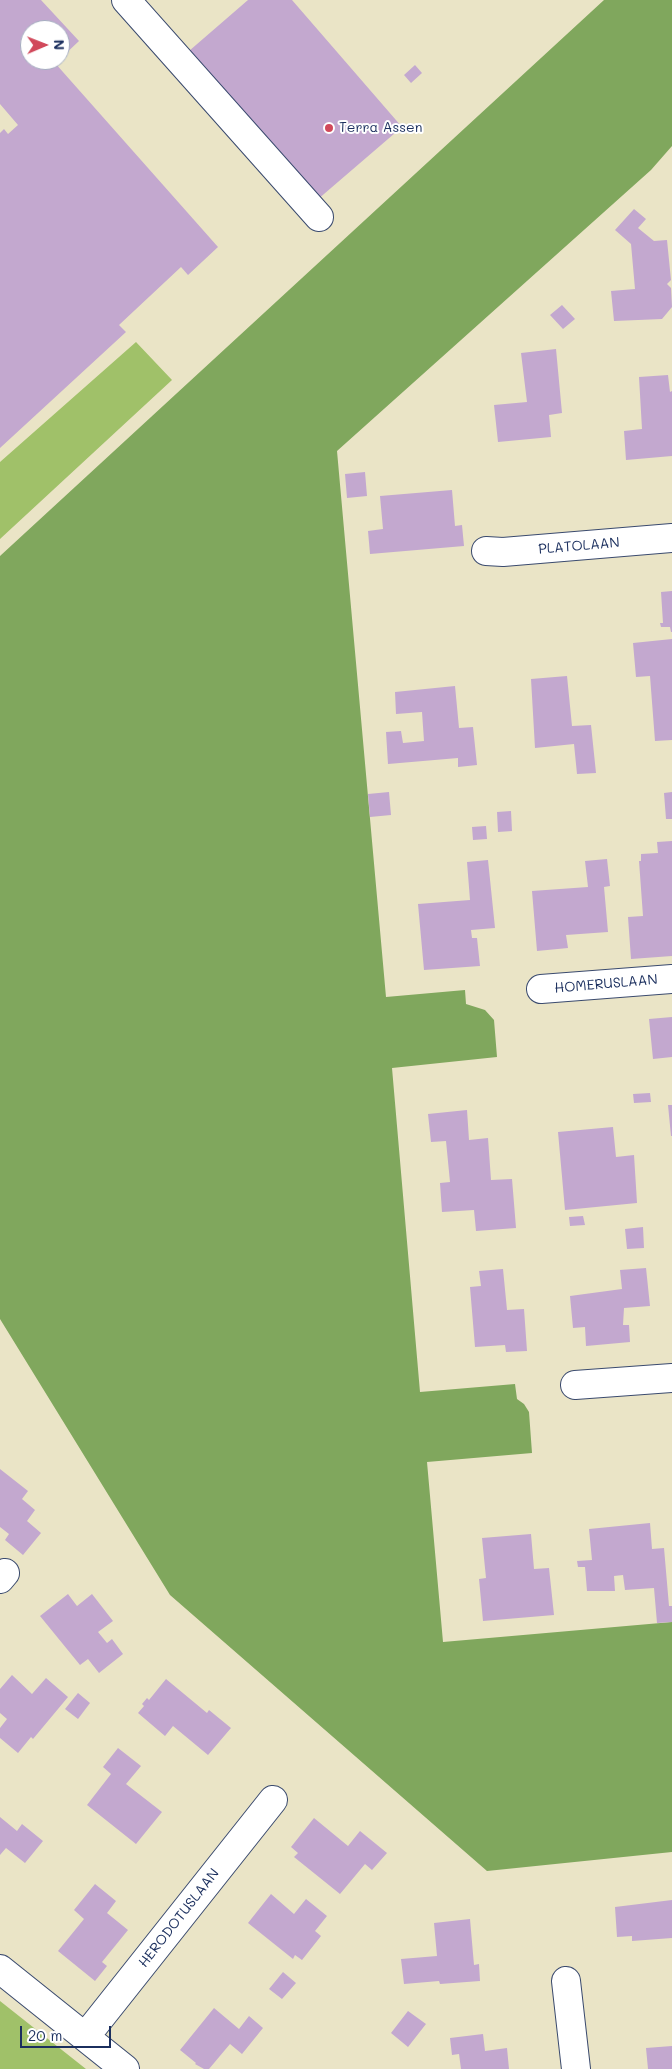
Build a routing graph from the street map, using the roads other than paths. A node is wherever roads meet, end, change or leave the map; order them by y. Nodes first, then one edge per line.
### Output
1 (126, 0) edge
2 (319, 217) dead end
3 (672, 538) edge
4 (486, 551) dead end
5 (672, 978) edge
6 (541, 989) dead end
7 (672, 1378) edge
8 (575, 1385) dead end
9 (273, 1800) dead end
10 (0, 1969) edge
11 (566, 1981) dead end
12 (85, 2036) junction
13 (125, 2069) edge
14 (576, 2069) edge

1 - 2 street
3 - 4 street, PLATOLAAN
5 - 6 street, HOMERUSLAAN
7 - 8 street
9 - 12 street, HERODOTUSLAAN
10 - 12 street
11 - 14 street
12 - 13 street

